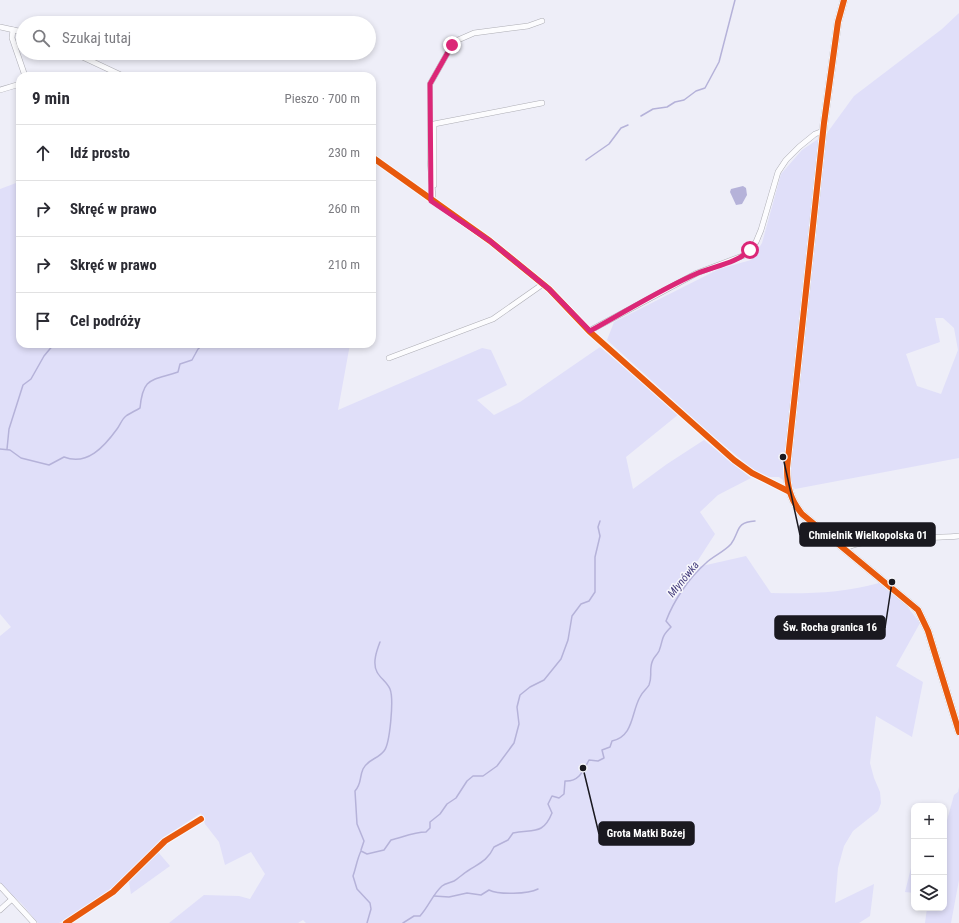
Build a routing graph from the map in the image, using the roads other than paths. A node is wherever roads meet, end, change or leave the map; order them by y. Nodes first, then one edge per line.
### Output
1 (844, 0) edge
2 (542, 21) dead end
3 (0, 27) edge
4 (13, 30) junction
5 (16, 31) edge
6 (16, 50) edge
7 (20, 60) edge
8 (89, 60) edge
9 (24, 72) edge
10 (114, 72) edge
11 (16, 85) edge
12 (0, 90) edge
13 (542, 103) dead end
14 (823, 131) junction
15 (376, 160) edge
16 (432, 199) junction
17 (544, 284) junction
18 (590, 331) junction
19 (389, 358) dead end
20 (788, 491) junction
21 (959, 536) edge
22 (844, 549) junction
23 (959, 732) edge
24 (201, 819) dead end
25 (0, 886) edge
26 (12, 899) junction
27 (0, 910) edge
28 (34, 923) edge
29 (66, 923) edge

1 - 14 street
2 - 16 street
3 - 4 street
4 - 5 street
4 - 6 street
7 - 9 street
8 - 10 street
11 - 12 street
13 - 16 street
14 - 18 street
14 - 20 street
15 - 16 street
16 - 17 street
17 - 18 street
17 - 19 street
18 - 20 street
20 - 22 street
21 - 22 street
22 - 23 street
24 - 29 street
25 - 26 street
26 - 27 street
26 - 28 street

